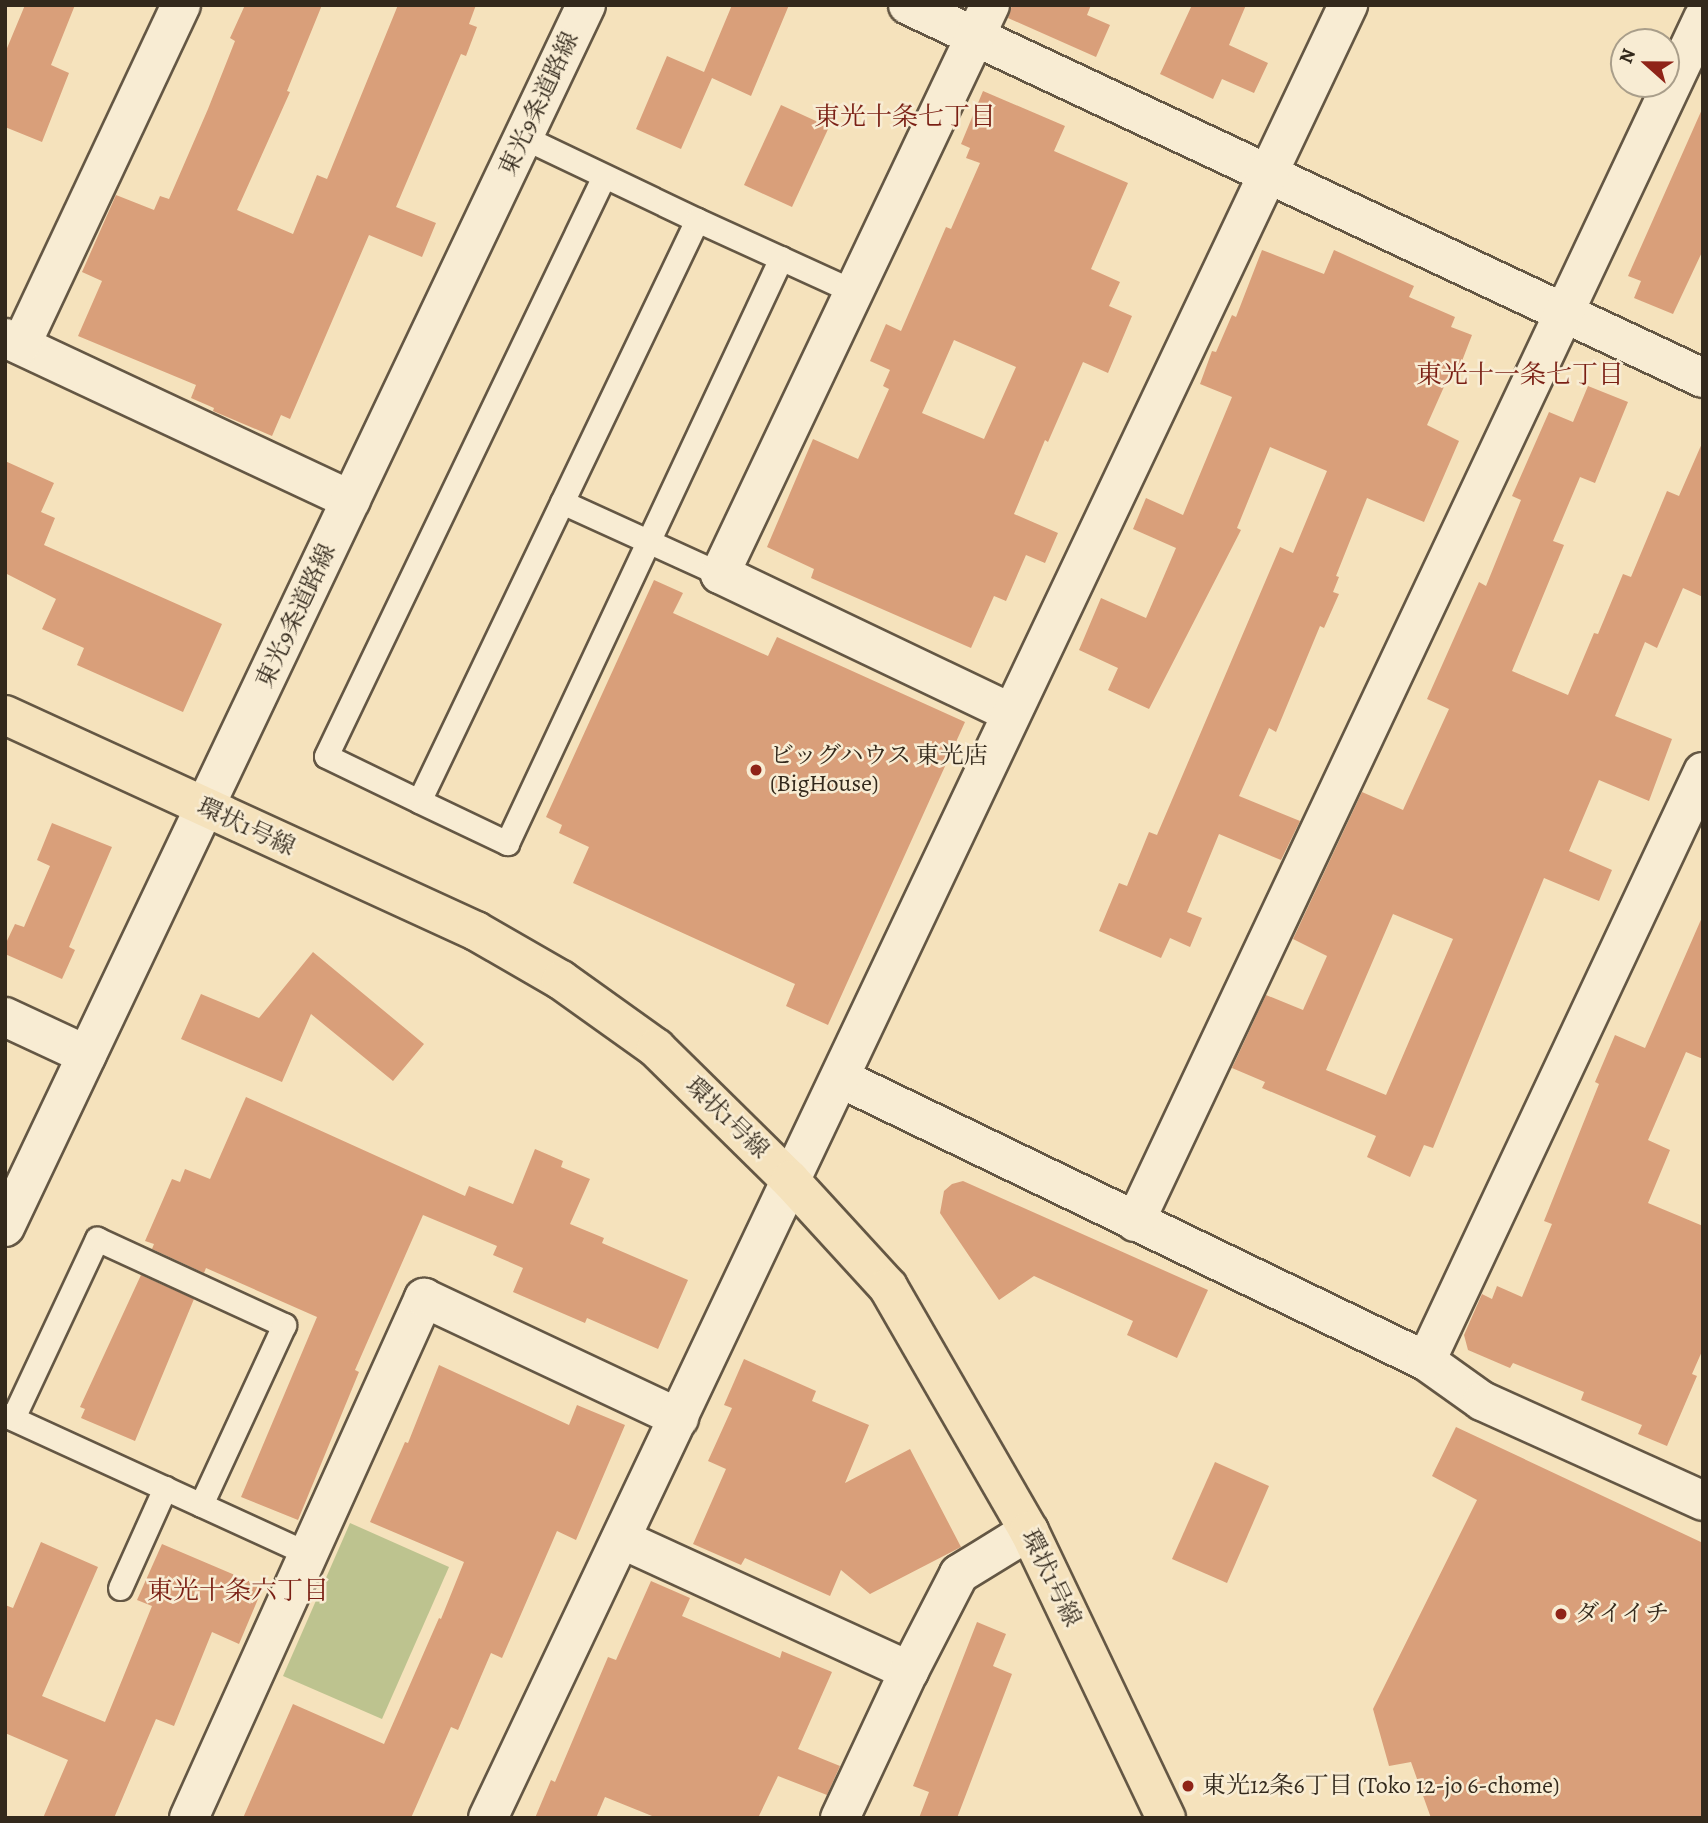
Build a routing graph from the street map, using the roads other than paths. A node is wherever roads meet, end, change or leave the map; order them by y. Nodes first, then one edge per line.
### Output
1 (181, 5) edge
2 (586, 5) edge
3 (908, 5) edge
4 (1348, 5) edge
5 (1703, 18) edge
6 (983, 21) edge
7 (523, 137) junction
8 (1268, 174) junction
9 (604, 176) junction
10 (697, 220) junction
11 (780, 258) junction
12 (855, 292) junction
13 (1562, 313) junction
14 (13, 342) edge
15 (1703, 378) edge
16 (351, 500) junction
17 (562, 502) junction
18 (648, 541) junction
19 (720, 574) junction
20 (1012, 713) junction
21 (5, 715) edge
22 (1703, 772) edge
23 (419, 801) junction
24 (205, 808) junction
25 (5, 1017) edge
26 (87, 1055) junction
27 (840, 1078) junction
28 (790, 1180) junction
29 (1135, 1222) junction
30 (5, 1227) edge
31 (1426, 1361) junction
32 (9, 1416) edge
33 (679, 1418) junction
34 (165, 1488) junction
35 (1703, 1501) edge
36 (201, 1505) junction
37 (1030, 1531) junction
38 (621, 1539) junction
39 (308, 1554) junction
40 (120, 1588) dead end
41 (909, 1671) junction
42 (188, 1818) edge
43 (488, 1818) edge
44 (840, 1818) edge
45 (1166, 1818) edge

1 - 14 street
2 - 7 street, 東光9条道路線
3 - 6 street
4 - 8 street
5 - 13 street
6 - 8 street
6 - 12 street
7 - 9 lane
7 - 16 street, 東光9条道路線
8 - 13 street
8 - 20 street
9 - 10 lane
9 - 23 lane
10 - 11 lane
10 - 17 lane
11 - 12 lane
11 - 18 lane
12 - 19 street
13 - 15 street
13 - 29 street
14 - 16 street
16 - 24 street, 東光9条道路線
17 - 18 lane
17 - 23 lane
18 - 19 lane
18 - 23 lane
19 - 20 street
20 - 27 street
21 - 24 main road, 環状1号線
22 - 31 street
24 - 26 street, 東光9条道路線
24 - 28 main road, 環状1号線
25 - 26 street
26 - 30 street, 東光9条道路線
27 - 28 street
27 - 29 street
28 - 33 street
28 - 37 main road, 環状1号線
29 - 31 street
31 - 35 street
32 - 34 lane
32 - 36 lane
33 - 38 street
33 - 39 street
34 - 36 lane
34 - 40 lane
36 - 39 lane
37 - 41 street
37 - 45 main road, 環状1号線
38 - 41 street
38 - 43 street
39 - 42 street
41 - 44 street

